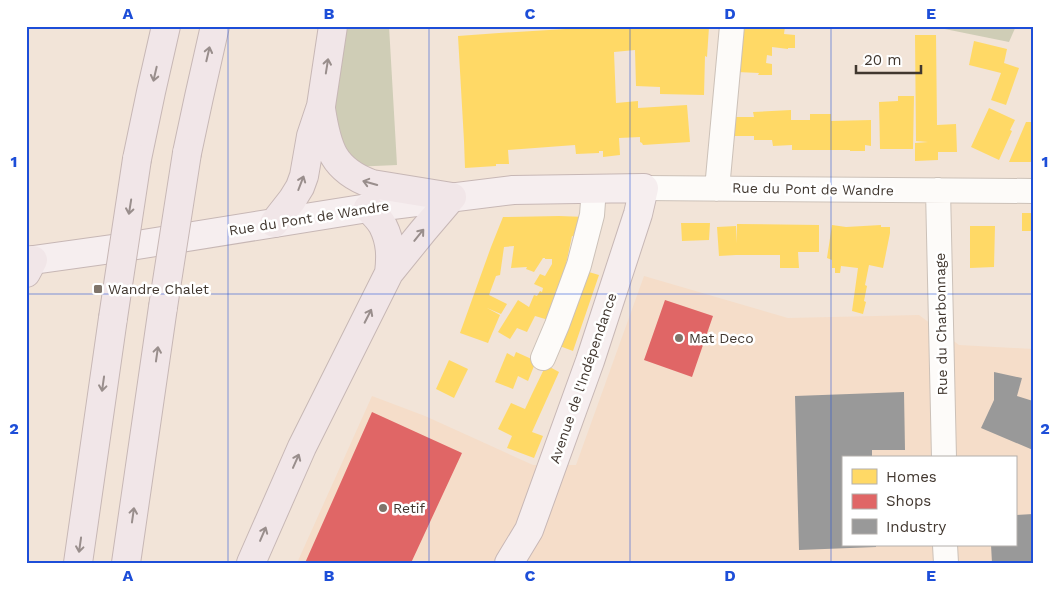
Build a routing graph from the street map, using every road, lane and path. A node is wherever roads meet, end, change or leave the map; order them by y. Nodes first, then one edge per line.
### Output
1 (166, 26) edge
2 (215, 26) edge
3 (333, 26) edge
4 (732, 26) edge
5 (321, 106) junction
6 (594, 188) junction
7 (644, 188) junction
8 (717, 188) junction
9 (938, 190) junction
10 (1033, 191) edge
11 (452, 197) junction
12 (368, 208) junction
13 (274, 223) junction
14 (29, 265) edge
15 (389, 273) junction
16 (543, 358) dead end
17 (944, 456) edge
18 (945, 546) edge
19 (78, 563) edge
20 (126, 563) edge
21 (251, 563) edge
22 (509, 563) edge
23 (946, 563) edge

1 -> 19 highway, bridge
20 -> 2 highway, bridge
5 -> 3 highway
4 - 8 street
11 -> 5 highway
13 -> 5 highway
6 - 7 main road, Rue du Pont de Wandre
6 - 11 main road, Rue du Pont de Wandre
6 - 16 street
7 - 8 street, Rue du Pont de Wandre
7 - 22 main road, Avenue de l'Indépendance
8 - 9 street, Rue du Pont de Wandre
9 - 10 street, Rue du Pont de Wandre
9 - 17 street, Rue du Charbonnage
11 - 12 main road, Rue du Pont de Wandre
15 -> 11 highway
12 - 13 main road, Rue du Pont de Wandre
12 - 15 highway
13 - 14 main road, Rue du Pont de Wandre
21 -> 15 highway
18 - 23 street

